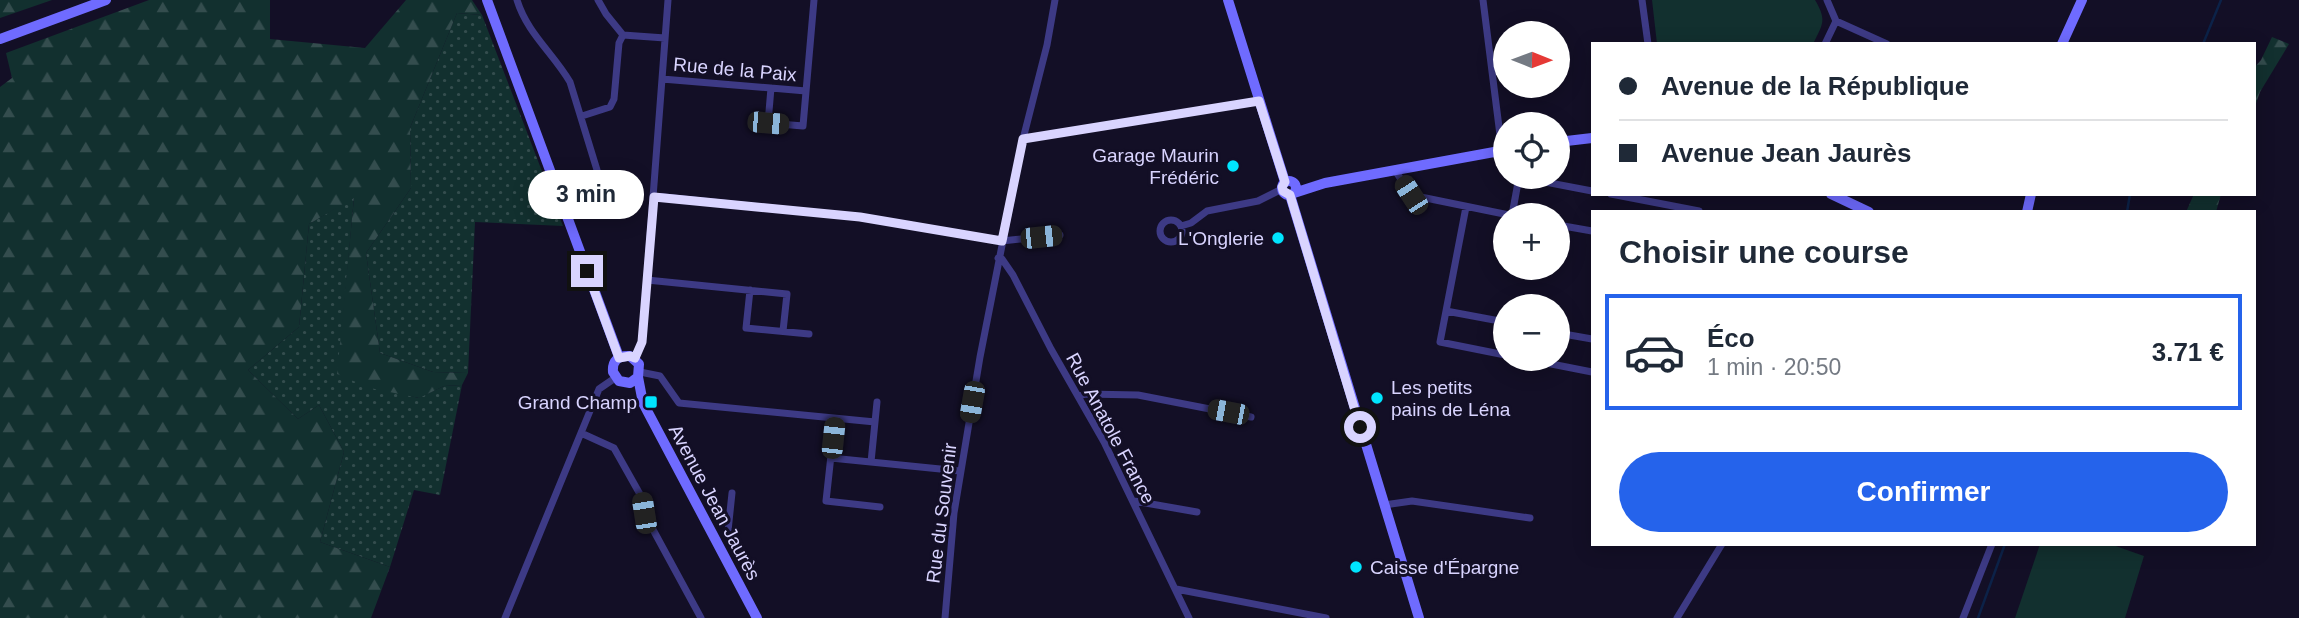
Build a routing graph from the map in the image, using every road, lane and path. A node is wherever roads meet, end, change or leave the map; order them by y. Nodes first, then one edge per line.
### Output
1 (106, 0) edge
2 (487, 0) edge
3 (517, 0) edge
4 (598, 0) edge
5 (668, 0) edge
6 (814, 0) edge
7 (1055, 0) edge
8 (1228, 0) edge
9 (1483, 0) edge
10 (1642, 0) edge
11 (1827, 0) edge
12 (2082, 0) edge
13 (1836, 21) junction
14 (623, 35) junction
15 (665, 38) junction
16 (0, 39) edge
17 (1648, 42) edge
18 (1826, 42) edge
19 (1883, 42) edge
20 (2063, 42) edge
21 (662, 79) junction
22 (771, 88) junction
23 (806, 91) junction
24 (1259, 101) junction
25 (1498, 112) edge
26 (582, 116) junction
27 (1591, 138) edge
28 (1023, 139) junction
29 (1570, 141) edge
30 (1493, 153) edge
31 (597, 170) dead end
32 (1395, 170) junction
33 (1288, 188) junction
34 (1591, 191) edge
35 (1619, 196) edge
36 (1835, 196) edge
37 (654, 197) junction
38 (1513, 203) edge
39 (1466, 207) junction
40 (1670, 209) edge
41 (1865, 210) edge
42 (1493, 212) edge
43 (1181, 226) dead end
44 (1570, 227) edge
45 (1591, 232) edge
46 (1060, 235) dead end
47 (1002, 241) junction
48 (998, 257) junction
49 (647, 280) junction
50 (750, 290) junction
51 (1446, 311) junction
52 (1493, 320) edge
53 (783, 331) junction
54 (809, 334) dead end
55 (1570, 335) edge
56 (1591, 340) edge
57 (1493, 353) edge
58 (619, 358) junction
59 (635, 358) junction
60 (1570, 368) edge
61 (1591, 372) edge
62 (639, 374) junction
63 (620, 380) junction
64 (1079, 396) junction
65 (877, 402) dead end
66 (643, 403) junction
67 (1251, 417) dead end
68 (835, 419) junction
69 (875, 422) junction
70 (581, 433) junction
71 (831, 458) junction
72 (871, 462) junction
73 (960, 471) junction
74 (732, 492) dead end
75 (1134, 501) junction
76 (1384, 505) junction
77 (880, 507) dead end
78 (1197, 512) dead end
79 (1530, 518) dead end
80 (729, 531) dead end
81 (1721, 546) edge
82 (1991, 546) edge
83 (1176, 589) junction
84 (505, 618) edge
85 (701, 618) edge
86 (757, 618) edge
87 (945, 618) edge
88 (1189, 618) edge
89 (1326, 618) edge
90 (1419, 618) edge
91 (1677, 618) edge
92 (1963, 618) edge

1 - 16 main road
2 - 58 main road
3 - 26 street
4 - 14 street
5 - 15 street
6 - 23 street
7 - 28 street, Rue du Souvenir
8 - 24 main road
9 - 25 street
10 - 17 street
11 - 13 street
12 - 20 main road
13 - 18 street
13 - 19 street
14 - 15 street
14 - 26 street
15 - 21 street
21 - 22 street, Rue de la Paix
21 - 37 street
22 - 23 street, Rue de la Paix
22 - 23 street
24 - 28 street
24 - 33 main road
26 - 31 street
27 - 29 main road
28 - 47 street, Rue du Souvenir
30 - 32 main road
32 - 33 main road
32 - 39 street
33 - 43 street
33 - 76 main road
34 - 38 street
35 - 40 street
36 - 41 main road
37 - 47 street
37 - 49 street
39 - 42 street
39 - 51 street
44 - 45 street
46 - 47 street
47 - 48 street, Rue du Souvenir
48 - 64 street, Rue Anatole France
48 - 73 street, Rue du Souvenir
49 - 50 street
49 - 59 street
50 - 53 street
50 - 53 street
51 - 52 street
51 - 57 street
53 - 54 street
55 - 56 street
58 - 59 main road
58 - 63 main road
59 - 62 main road
60 - 61 street
62 - 63 main road
62 - 66 main road, Avenue Jean Jaurès
62 - 68 street
63 - 66 main road, Avenue Jean Jaurès
63 - 70 street
64 - 67 street
64 - 75 street, Rue Anatole France
65 - 69 street
66 - 86 main road, Avenue Jean Jaurès
68 - 69 street
68 - 71 street
69 - 72 street
70 - 84 street
70 - 85 street
71 - 72 street
71 - 77 street
72 - 73 street
73 - 87 street, Rue du Souvenir
74 - 80 street
75 - 78 street
75 - 83 street, Rue Anatole France
76 - 79 street
76 - 90 main road
81 - 91 street
82 - 92 street
83 - 88 street, Rue Anatole France
83 - 89 street

